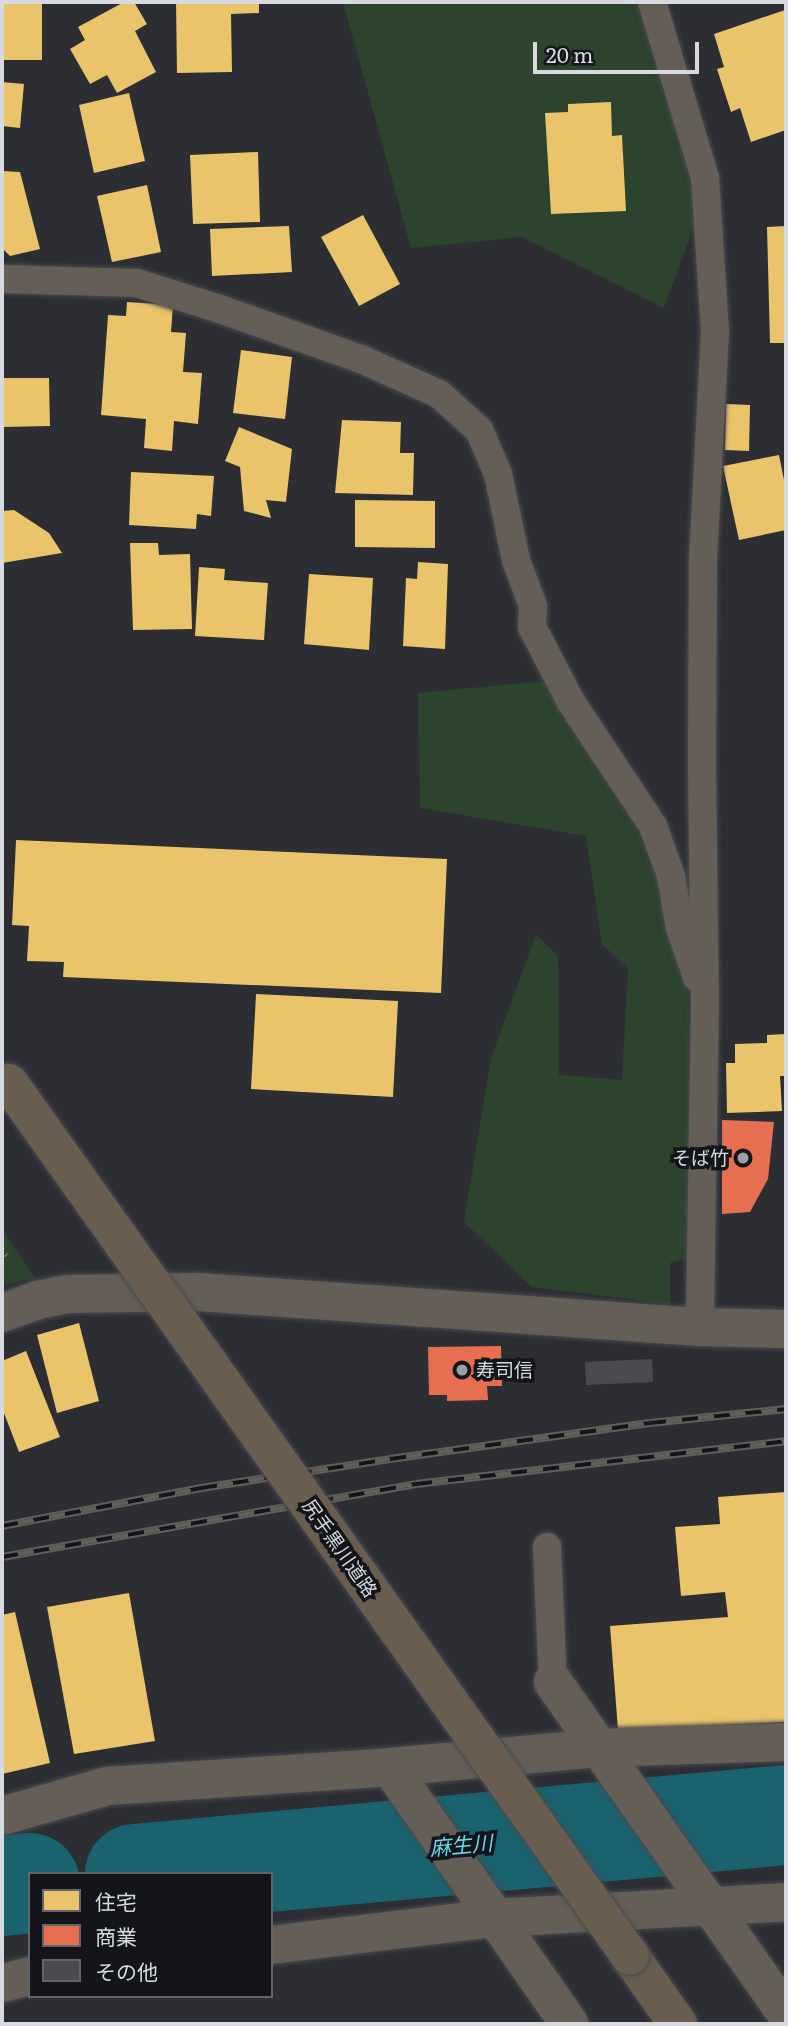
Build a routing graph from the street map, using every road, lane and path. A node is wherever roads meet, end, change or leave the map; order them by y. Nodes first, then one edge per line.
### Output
1 (652, 2) edge
2 (2, 279) edge
3 (705, 999) junction
4 (6, 1077) edge
5 (2, 1248) edge
6 (8, 1259) dead end
7 (2, 1313) edge
8 (700, 1327) junction
9 (786, 1329) edge
10 (547, 1547) dead end
11 (554, 1682) joint
12 (786, 1742) edge
13 (598, 1748) junction
14 (390, 1767) junction
15 (2, 1816) edge
16 (706, 1900) junction
17 (786, 1902) edge
18 (486, 1907) junction
19 (273, 1945) edge
20 (28, 1976) edge
21 (2, 1983) edge
22 (786, 2014) edge
23 (569, 2024) edge
24 (678, 2024) edge

1 - 3 lane
2 - 3 lane
3 - 8 lane
4 - 24 main road, 尻手黒川道路, bridge
5 - 6 path
7 - 8 street
8 - 9 street
10 - 11 lane
11 - 13 street
12 - 13 street
13 - 14 street
13 - 16 street
14 - 15 street
14 - 18 street
16 - 17 street
16 - 18 street
16 - 22 street
18 - 19 street
18 - 23 street
20 - 21 street

